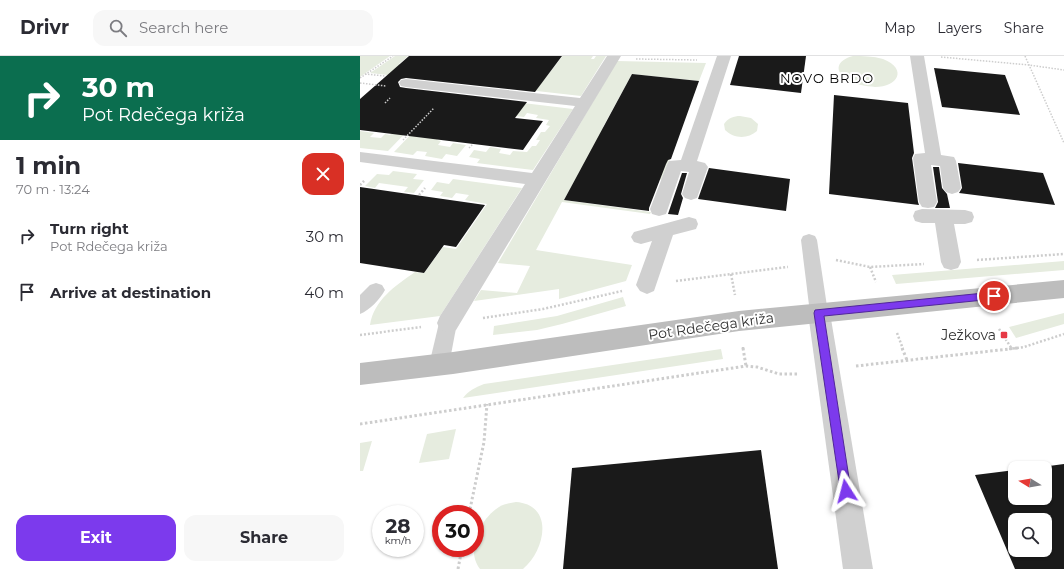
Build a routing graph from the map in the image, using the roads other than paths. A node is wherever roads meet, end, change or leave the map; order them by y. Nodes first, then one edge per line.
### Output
1 (917, 56) edge
2 (613, 57) edge
3 (723, 58) edge
4 (406, 83) dead end
5 (584, 103) junction
6 (360, 156) edge
7 (934, 160) junction
8 (687, 166) junction
9 (537, 180) junction
10 (939, 213) junction
11 (665, 231) junction
12 (809, 240) dead end
13 (951, 262) dead end
14 (647, 285) road end
15 (1064, 289) edge
16 (376, 290) dead end
17 (360, 306) edge
18 (818, 313) junction
19 (448, 323) joint
20 (439, 365) junction
21 (360, 374) edge
22 (858, 569) edge

1 - 7 street
2 - 5 street
3 - 8 street
4 - 5 street
5 - 9 street
6 - 9 street
7 - 10 street
7 - 10 street
8 - 11 street
8 - 11 street
9 - 19 street
10 - 13 street
11 - 14 street
12 - 18 lane
15 - 18 main road, Pot Rdečega križa
16 - 17 lane
18 - 20 main road, Pot Rdečega križa
18 - 22 street
19 - 20 lane
20 - 21 main road, Pot Rdečega križa

